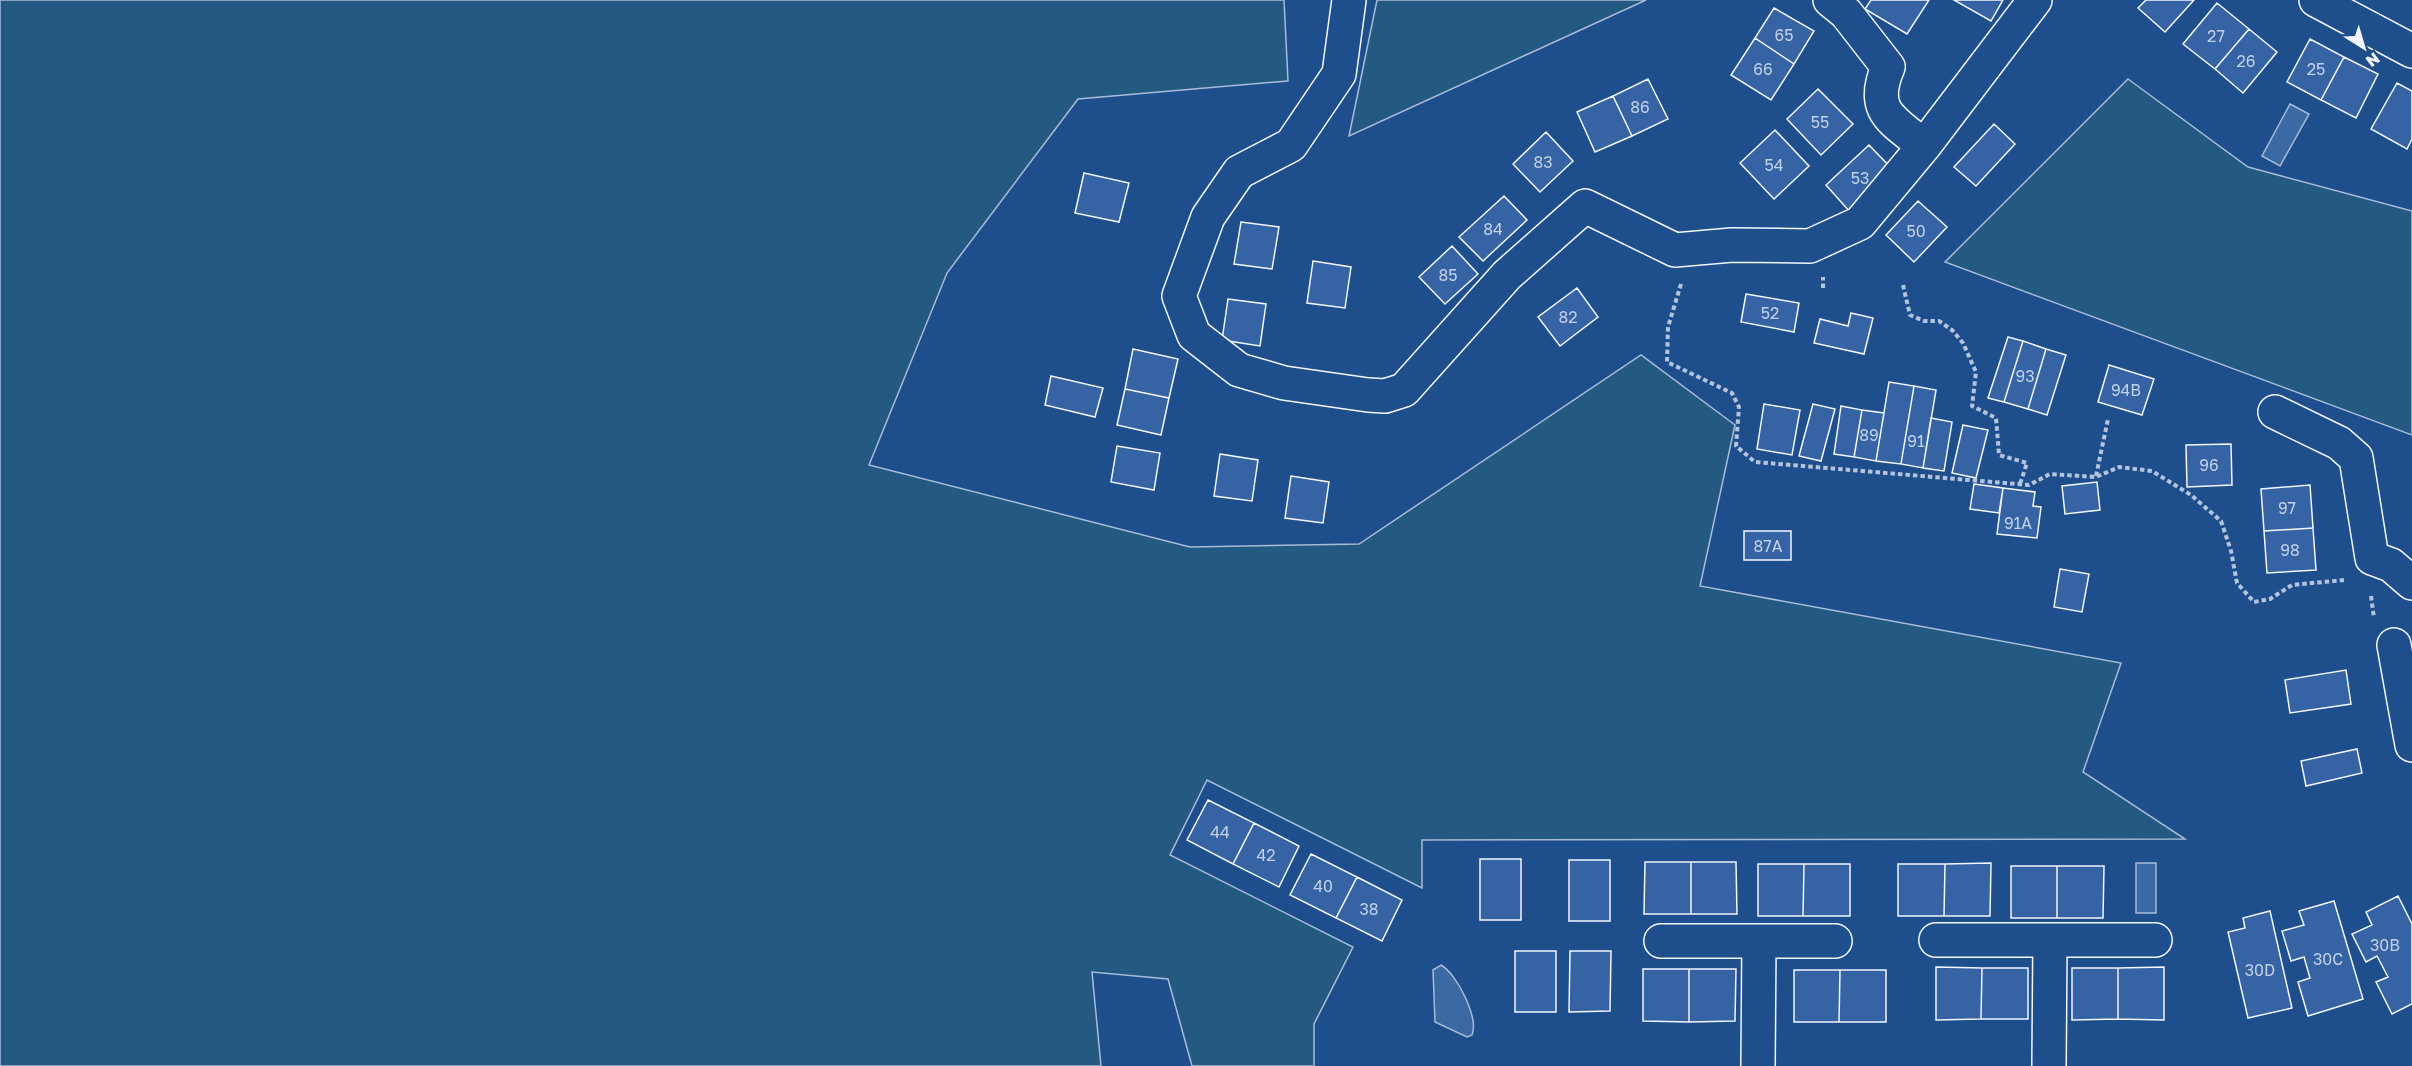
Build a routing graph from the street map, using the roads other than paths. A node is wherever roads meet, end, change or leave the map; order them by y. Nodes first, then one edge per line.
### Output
1 (1348, 0) edge
2 (1830, 0) edge
3 (2035, 0) edge
4 (2316, 0) edge
5 (2412, 51) edge
6 (1924, 146) junction
7 (2275, 412) dead end
8 (2412, 583) edge
9 (2394, 643) edge
10 (2412, 745) edge
11 (1936, 940) dead end
12 (2050, 940) junction
13 (2155, 940) dead end
14 (1661, 941) dead end
15 (1759, 941) junction
16 (1835, 941) dead end
17 (1758, 1066) edge
18 (2049, 1066) edge

1 - 6 street
2 - 6 street
3 - 6 street
4 - 5 street
7 - 8 street
9 - 10 street
11 - 12 street
12 - 13 street
12 - 18 street
14 - 15 street
15 - 16 street
15 - 17 street

